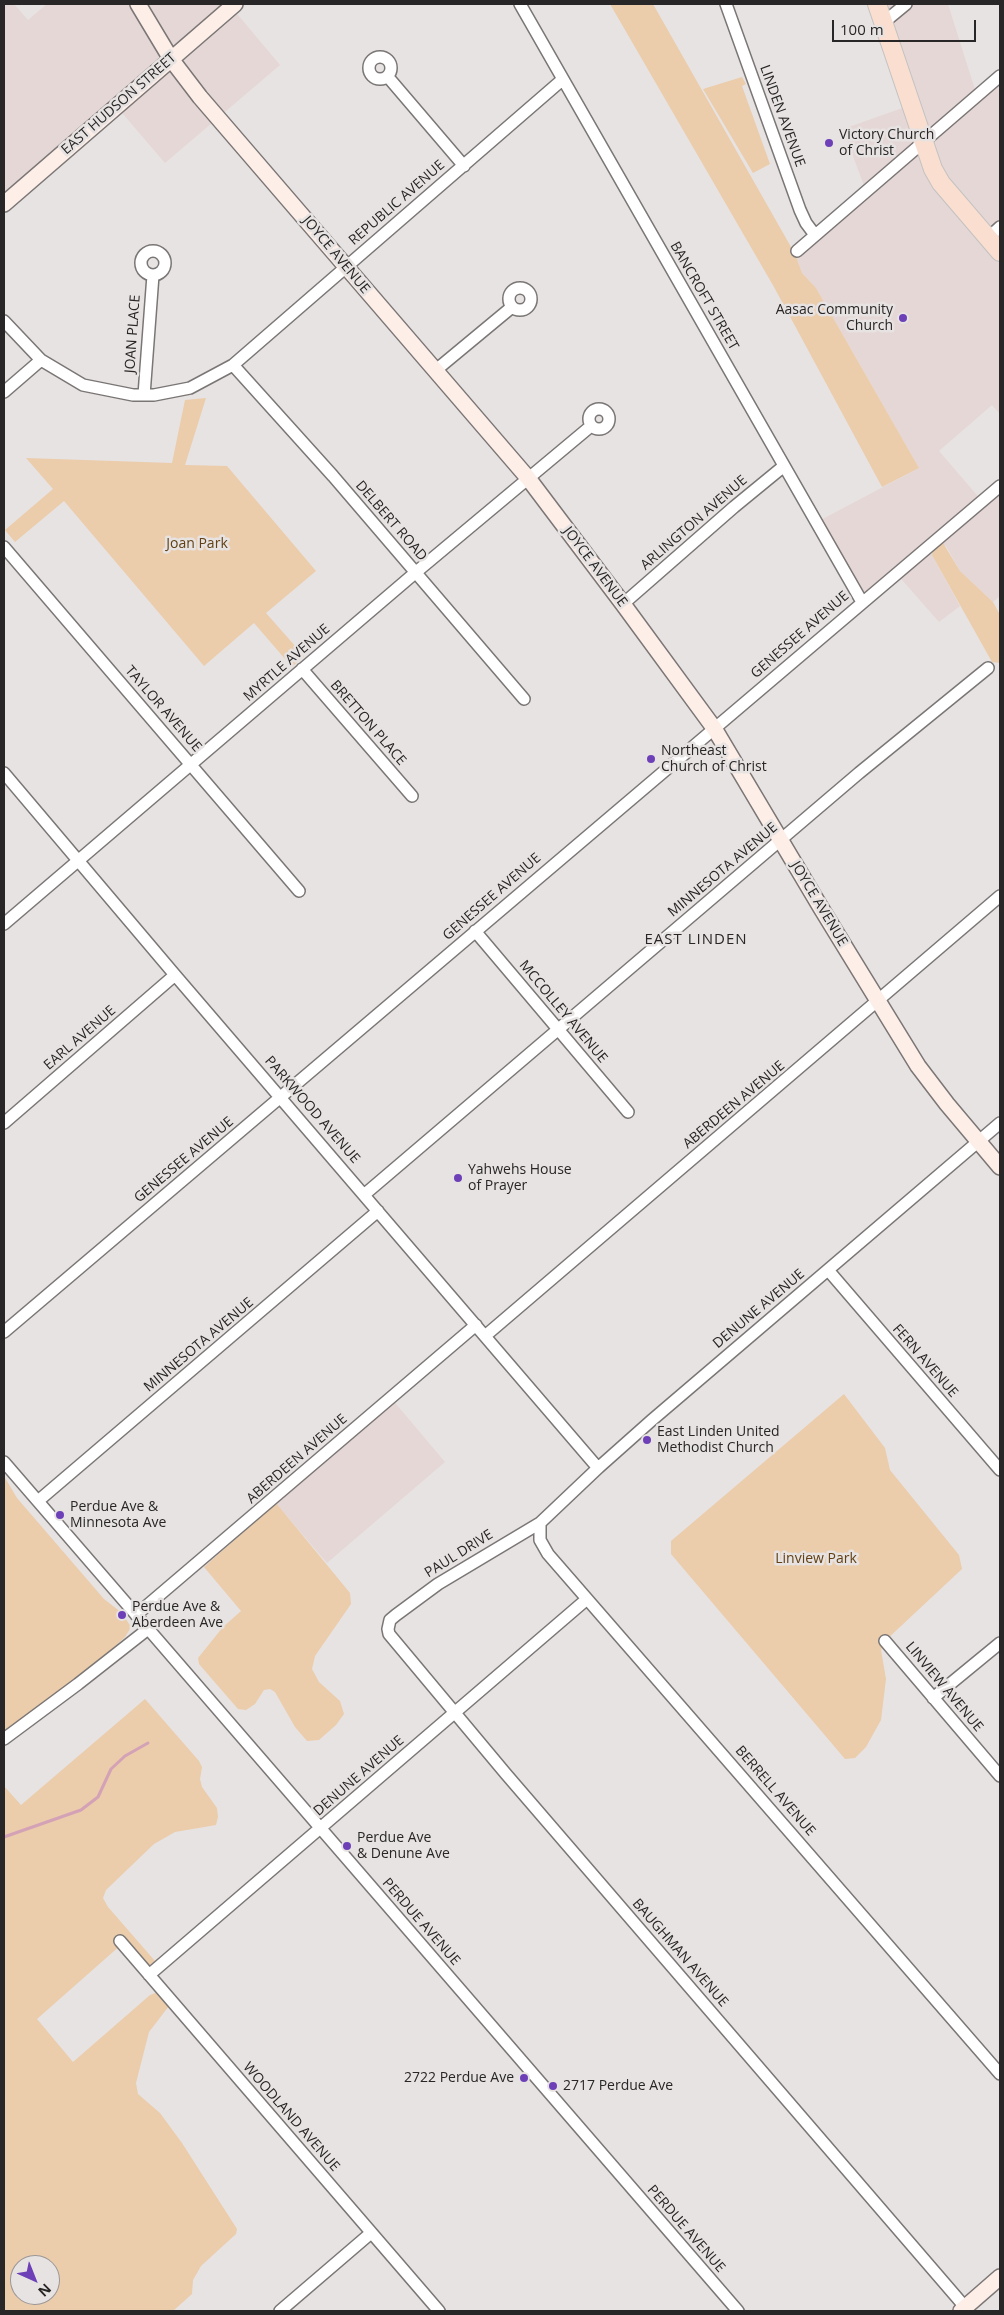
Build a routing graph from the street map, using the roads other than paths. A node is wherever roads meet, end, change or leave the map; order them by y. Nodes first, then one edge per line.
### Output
1 (138, 4) edge
2 (235, 4) edge
3 (520, 4) edge
4 (726, 4) edge
5 (877, 4) edge
6 (906, 4) edge
7 (883, 23) junction
8 (171, 59) junction
9 (1000, 76) edge
10 (388, 77) dead end
11 (562, 80) junction
12 (923, 142) junction
13 (464, 166) junction
14 (4, 204) edge
15 (994, 233) edge
16 (815, 235) junction
17 (797, 251) dead end
18 (1000, 252) edge
19 (347, 267) junction
20 (153, 275) dead end
21 (512, 308) dead end
22 (4, 321) edge
23 (41, 360) junction
24 (233, 365) junction
25 (436, 370) junction
26 (4, 392) edge
27 (144, 395) junction
28 (591, 426) dead end
29 (784, 466) junction
30 (528, 478) junction
31 (1000, 486) edge
32 (4, 547) edge
33 (415, 573) junction
34 (862, 602) junction
35 (623, 604) junction
36 (988, 668) dead end
37 (302, 670) junction
38 (524, 699) dead end
39 (714, 728) junction
40 (191, 765) junction
41 (4, 773) edge
42 (412, 796) dead end
43 (782, 840) junction
44 (78, 860) junction
45 (299, 892) dead end
46 (1000, 896) edge
47 (4, 924) edge
48 (476, 931) junction
49 (175, 976) junction
50 (877, 1000) junction
51 (558, 1030) junction
52 (281, 1096) junction
53 (628, 1112) dead end
54 (4, 1123) edge
55 (1000, 1123) edge
56 (978, 1142) junction
57 (1000, 1167) edge
58 (365, 1194) junction
59 (378, 1212) junction
60 (828, 1270) junction
61 (476, 1325) junction
62 (4, 1332) edge
63 (485, 1336) junction
64 (4, 1462) edge
65 (598, 1468) junction
66 (1000, 1470) edge
67 (38, 1501) junction
68 (540, 1523) junction
69 (588, 1599) junction
70 (136, 1615) junction
71 (396, 1615) joint
72 (148, 1629) junction
73 (885, 1641) dead end
74 (1000, 1643) edge
75 (933, 1698) junction
76 (456, 1712) junction
77 (4, 1739) edge
78 (1000, 1776) edge
79 (320, 1828) junction
80 (120, 1941) dead end
81 (149, 1975) junction
82 (1000, 2074) edge
83 (371, 2233) junction
84 (1000, 2277) edge
85 (963, 2309) edge
86 (280, 2311) edge
87 (439, 2311) edge
88 (738, 2311) edge

1 - 8 street, JOYCE AVENUE
2 - 8 street, EAST HUDSON STREET
3 - 11 street, BANCROFT STREET
4 - 16 street, LINDEN AVENUE
5 - 7 main road
6 - 7 street
7 - 12 main road
8 - 14 street, EAST HUDSON STREET
8 - 19 street, JOYCE AVENUE
9 - 12 street
10 - 13 street
11 - 13 street, REPUBLIC AVENUE
11 - 29 street, BANCROFT STREET
12 - 15 main road
12 - 16 street
13 - 19 street, REPUBLIC AVENUE
15 - 18 main road
16 - 17 street
19 - 24 street, REPUBLIC AVENUE
19 - 25 street, JOYCE AVENUE
20 - 27 street, JOAN PLACE
21 - 25 street
22 - 23 street
23 - 26 street
23 - 27 street
24 - 27 street, REPUBLIC AVENUE
24 - 33 street, DELBERT ROAD
25 - 30 street, JOYCE AVENUE
28 - 30 street, MYRTLE AVENUE
29 - 34 street, BANCROFT STREET
29 - 35 street, ARLINGTON AVENUE
30 - 33 street, MYRTLE AVENUE
30 - 35 street, JOYCE AVENUE
31 - 34 street, GENESSEE AVENUE
32 - 40 street, TAYLOR AVENUE
33 - 37 street, MYRTLE AVENUE
33 - 38 street, DELBERT ROAD
34 - 39 street, GENESSEE AVENUE
35 - 39 street, JOYCE AVENUE
36 - 43 street, MINNESOTA AVENUE
37 - 40 street, MYRTLE AVENUE
37 - 42 street, BRETTON PLACE
39 - 43 street, JOYCE AVENUE
39 - 48 street, GENESSEE AVENUE
40 - 44 street, MYRTLE AVENUE
40 - 45 street, TAYLOR AVENUE
41 - 44 street, PARKWOOD AVENUE
43 - 50 street, JOYCE AVENUE
43 - 51 street, MINNESOTA AVENUE
44 - 47 street, MYRTLE AVENUE
44 - 49 street, PARKWOOD AVENUE
46 - 50 street, ABERDEEN AVENUE
48 - 51 street, MCCOLLEY AVENUE
48 - 52 street, GENESSEE AVENUE
49 - 52 street, PARKWOOD AVENUE
49 - 54 street, EARL AVENUE
50 - 56 street, JOYCE AVENUE
50 - 63 street, ABERDEEN AVENUE
51 - 53 street, MCCOLLEY AVENUE
51 - 58 street, MINNESOTA AVENUE
52 - 58 street, PARKWOOD AVENUE
52 - 62 street, GENESSEE AVENUE
55 - 56 street, DENUNE AVENUE
56 - 57 street, JOYCE AVENUE
56 - 60 street, DENUNE AVENUE
58 - 59 street, PARKWOOD AVENUE
59 - 61 street, PARKWOOD AVENUE
59 - 67 street, MINNESOTA AVENUE
60 - 65 street, DENUNE AVENUE
60 - 66 street, FERN AVENUE
61 - 63 street, PARKWOOD AVENUE
61 - 70 street, ABERDEEN AVENUE
63 - 65 street, PARKWOOD AVENUE
64 - 67 street, PERDUE AVENUE
65 - 68 street, DENUNE AVENUE
67 - 70 street, PERDUE AVENUE
68 - 69 street, BERRELL AVENUE
68 - 71 street, PAUL DRIVE
69 - 76 street, DENUNE AVENUE
69 - 82 street, BERRELL AVENUE
70 - 72 street, PERDUE AVENUE
71 - 76 street, BAUGHMAN AVENUE
72 - 77 street
72 - 79 street, PERDUE AVENUE
73 - 75 street, LINVIEW AVENUE
74 - 75 street
75 - 78 street, LINVIEW AVENUE
76 - 79 street, DENUNE AVENUE
76 - 85 street, BAUGHMAN AVENUE
79 - 81 street, DENUNE AVENUE
79 - 88 street, PERDUE AVENUE
80 - 81 street, WOODLAND AVENUE
81 - 83 street, WOODLAND AVENUE
83 - 86 street
83 - 87 street, WOODLAND AVENUE
84 - 85 street

